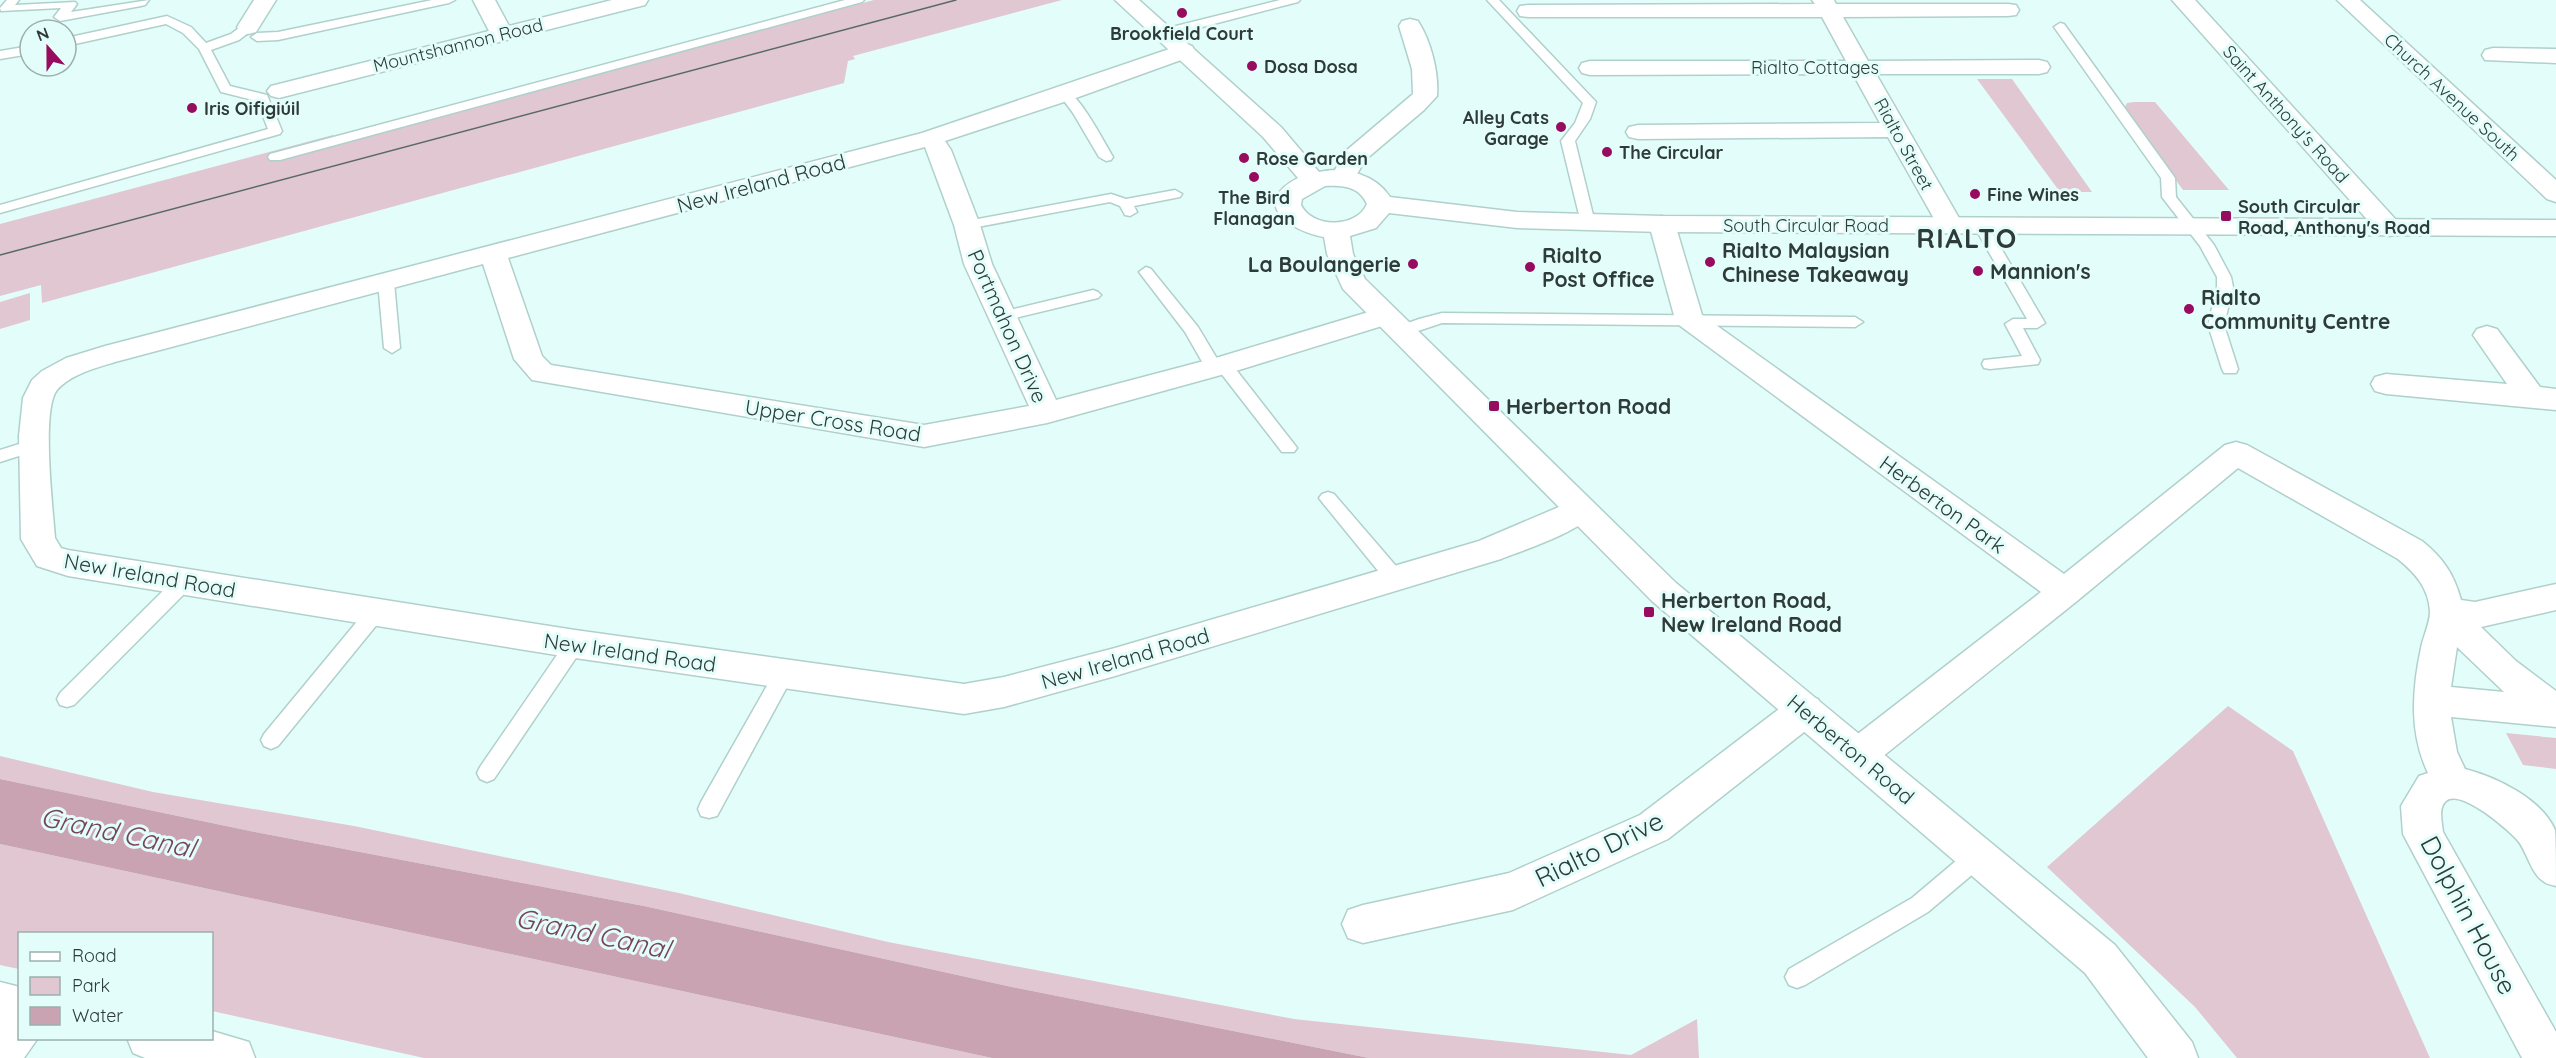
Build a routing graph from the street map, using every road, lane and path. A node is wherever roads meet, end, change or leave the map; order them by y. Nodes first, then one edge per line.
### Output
1 (13, 0) edge
2 (143, 0) edge
3 (265, 0) edge
4 (370, 0) edge
5 (449, 0) edge
6 (484, 0) edge
7 (637, 0) edge
8 (858, 0) edge
9 (1126, 0) edge
10 (1294, 0) edge
11 (1492, 0) edge
12 (2183, 0) edge
13 (2348, 0) edge
14 (1698, 5) edge
15 (1826, 5) edge
16 (1205, 8) dead end
17 (2008, 10) dead end
18 (1528, 11) dead end
19 (1217, 18) junction
20 (360, 19) junction
21 (1410, 26) dead end
22 (2060, 27) dead end
23 (252, 32) junction
24 (502, 34) junction
25 (78, 39) edge
26 (1174, 42) junction
27 (204, 48) junction
28 (18, 52) edge
29 (0, 55) edge
30 (2493, 55) dead end
31 (2556, 56) edge
32 (1861, 67) junction
33 (2039, 67) dead end
34 (1590, 68) dead end
35 (1065, 94) junction
36 (271, 95) junction
37 (1895, 130) junction
38 (1638, 132) dead end
39 (931, 138) junction
40 (1106, 157) dead end
41 (275, 158) dead end
42 (1343, 178) junction
43 (1313, 180) junction
44 (1175, 194) dead end
45 (2556, 194) edge
46 (1380, 204) junction
47 (0, 208) edge
48 (1588, 223) junction
49 (1662, 224) junction
50 (967, 225) junction
51 (1950, 225) junction
52 (1981, 226) junction
53 (2194, 227) junction
54 (2389, 228) junction
55 (2556, 228) edge
56 (1336, 230) junction
57 (493, 254) junction
58 (1146, 272) dead end
59 (386, 282) junction
60 (1093, 295) dead end
61 (1002, 316) junction
62 (1689, 319) junction
63 (1855, 322) dead end
64 (1392, 324) junction
65 (2487, 334) dead end
66 (392, 348) dead end
67 (1990, 364) dead end
68 (1219, 367) junction
69 (2230, 369) dead end
70 (2386, 384) dead end
71 (2549, 398) edge
72 (1047, 413) junction
73 (35, 446) junction
74 (1288, 448) dead end
75 (0, 456) edge
76 (1328, 498) dead end
77 (1580, 510) junction
78 (1395, 578) junction
79 (184, 582) junction
80 (2065, 592) junction
81 (2556, 597) edge
82 (376, 612) junction
83 (2447, 612) junction
84 (575, 644) junction
85 (784, 674) junction
86 (67, 699) dead end
87 (1805, 710) junction
88 (2556, 711) edge
89 (2432, 712) junction
90 (271, 740) dead end
91 (1859, 754) junction
92 (487, 773) dead end
93 (2452, 782) junction
94 (709, 809) dead end
95 (1978, 856) junction
96 (2556, 868) edge
97 (1363, 924) dead end
98 (1797, 977) dead end
99 (0, 1003) edge
100 (18, 1008) edge
101 (18, 1031) edge
102 (157, 1040) edge
103 (0, 1052) edge
104 (233, 1058) edge
105 (2176, 1058) edge
106 (2546, 1058) edge

1 - 2 lane
3 - 23 street
4 - 20 lane
5 - 20 lane
6 - 24 street
7 - 24 street, Mountshannon Road
8 - 41 lane
9 - 26 street
10 - 19 lane
11 - 48 lane
12 - 54 street, Saint Anthony's Road
13 - 45 street, Church Avenue South
14 - 15 street
14 - 18 street
15 - 17 street
15 - 32 street, Rialto Street
16 - 19 lane
19 - 26 lane
20 - 23 lane
21 - 42 street
22 - 53 lane
23 - 27 lane
24 - 36 street, Mountshannon Road
25 - 27 lane
26 - 35 street, New Ireland Road
26 - 43 street
27 - 36 lane
28 - 29 lane
30 - 31 street
32 - 33 street, Rialto Cottages
32 - 34 street, Rialto Cottages
32 - 37 street, Rialto Street
35 - 39 street, New Ireland Road
35 - 40 lane
36 - 47 lane
37 - 38 street
37 - 51 street, Rialto Street
39 - 50 street, Portmahon Drive
39 - 57 street, New Ireland Road
42 - 43 street
42 - 46 street
43 - 56 street
44 - 50 lane
46 - 48 street, South Circular Road
46 - 56 street
48 - 49 street, South Circular Road
49 - 51 street, South Circular Road
49 - 62 street
50 - 61 street, Portmahon Drive
51 - 52 street, South Circular Road
52 - 53 street, South Circular Road
52 - 67 lane
53 - 54 street, South Circular Road
53 - 69 lane
54 - 55 street, South Circular Road
56 - 64 street, Herberton Road
57 - 59 street, New Ireland Road
57 - 72 street, Upper Cross Road
58 - 68 lane
59 - 66 lane
59 - 73 street, New Ireland Road
60 - 61 lane
61 - 72 street, Portmahon Drive
62 - 63 lane
62 - 64 lane
62 - 80 street, Herberton Park
64 - 68 street, Upper Cross Road
64 - 77 street, Herberton Road
65 - 71 street
68 - 72 street, Upper Cross Road
68 - 74 lane
70 - 71 street
73 - 75 lane
73 - 79 street, New Ireland Road
76 - 78 lane
77 - 78 street, New Ireland Road
77 - 87 street, Herberton Road
78 - 85 street, New Ireland Road
79 - 82 street, New Ireland Road
79 - 86 lane
80 - 83 street
80 - 91 street
81 - 83 street
82 - 84 street, New Ireland Road
82 - 90 lane
83 - 88 street
83 - 89 street
84 - 85 street, New Ireland Road
84 - 92 lane
85 - 94 lane
87 - 91 street, Herberton Road
87 - 97 street, Rialto Drive
88 - 89 street
89 - 93 street
91 - 95 street, Herberton Road
93 - 96 street
93 - 106 street, Dolphin House
95 - 98 lane
95 - 105 street, Herberton Road
99 - 100 street
101 - 103 street
102 - 104 street

